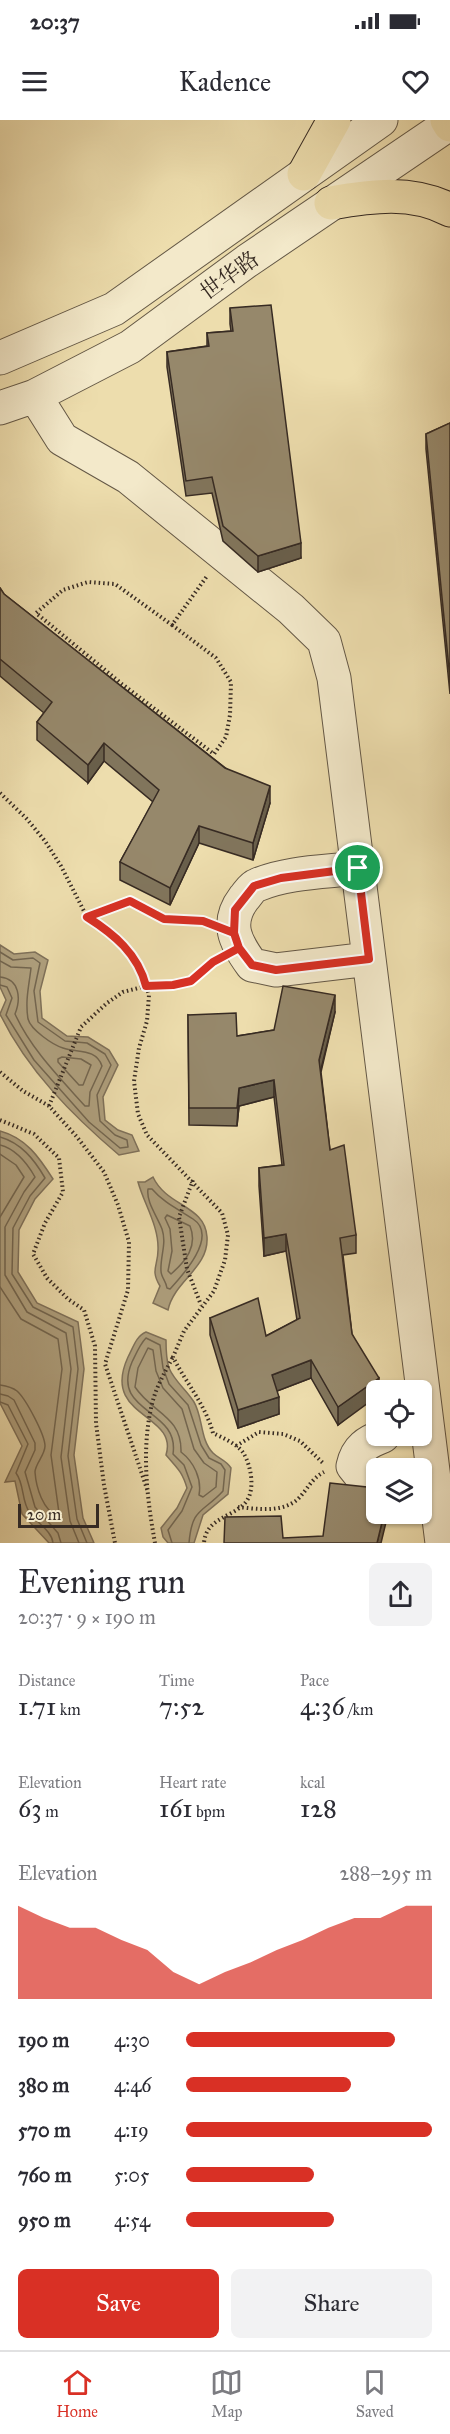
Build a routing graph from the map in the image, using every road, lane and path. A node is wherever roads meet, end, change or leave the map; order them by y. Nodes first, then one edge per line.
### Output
1 (334, 120) edge
2 (381, 120) edge
3 (449, 123) edge
4 (304, 174) junction
5 (331, 204) junction
6 (450, 210) edge
7 (0, 358) edge
8 (34, 396) junction
9 (0, 408) edge
10 (223, 554) junction
11 (172, 625) junction
12 (0, 793) edge
13 (358, 868) junction
14 (87, 917) junction
15 (236, 940) junction
16 (369, 959) junction
17 (146, 986) junction
18 (0, 1072) edge
19 (49, 1106) junction
20 (0, 1120) edge
21 (193, 1180) junction
22 (201, 1305) junction
23 (173, 1357) junction
24 (419, 1380) edge
25 (366, 1443) edge
26 (235, 1446) junction
27 (354, 1471) edge
28 (148, 1492) junction
29 (432, 1498) edge
30 (238, 1507) junction
31 (115, 1543) edge
32 (155, 1543) edge
33 (204, 1543) edge
34 (442, 1543) edge

1 - 4 main road
2 - 4 street, 世华路
3 - 5 street, 世华路
4 - 7 street, 世华路
5 - 6 main road
5 - 8 street, 世华路
8 - 9 street, 世华路
8 - 10 street
10 - 11 path
10 - 13 street
11 - 11 path
12 - 14 path
13 - 15 street
13 - 16 street
14 - 15 path
14 - 17 path
15 - 16 street
15 - 17 path
16 - 24 street
17 - 19 path
17 - 21 path
18 - 19 path
19 - 28 path
20 - 31 path
21 - 22 path
21 - 22 path
22 - 23 path
23 - 26 path
23 - 28 path
25 - 27 street
26 - 27 path
26 - 30 path
27 - 30 path
28 - 32 path
29 - 34 street
30 - 33 path

